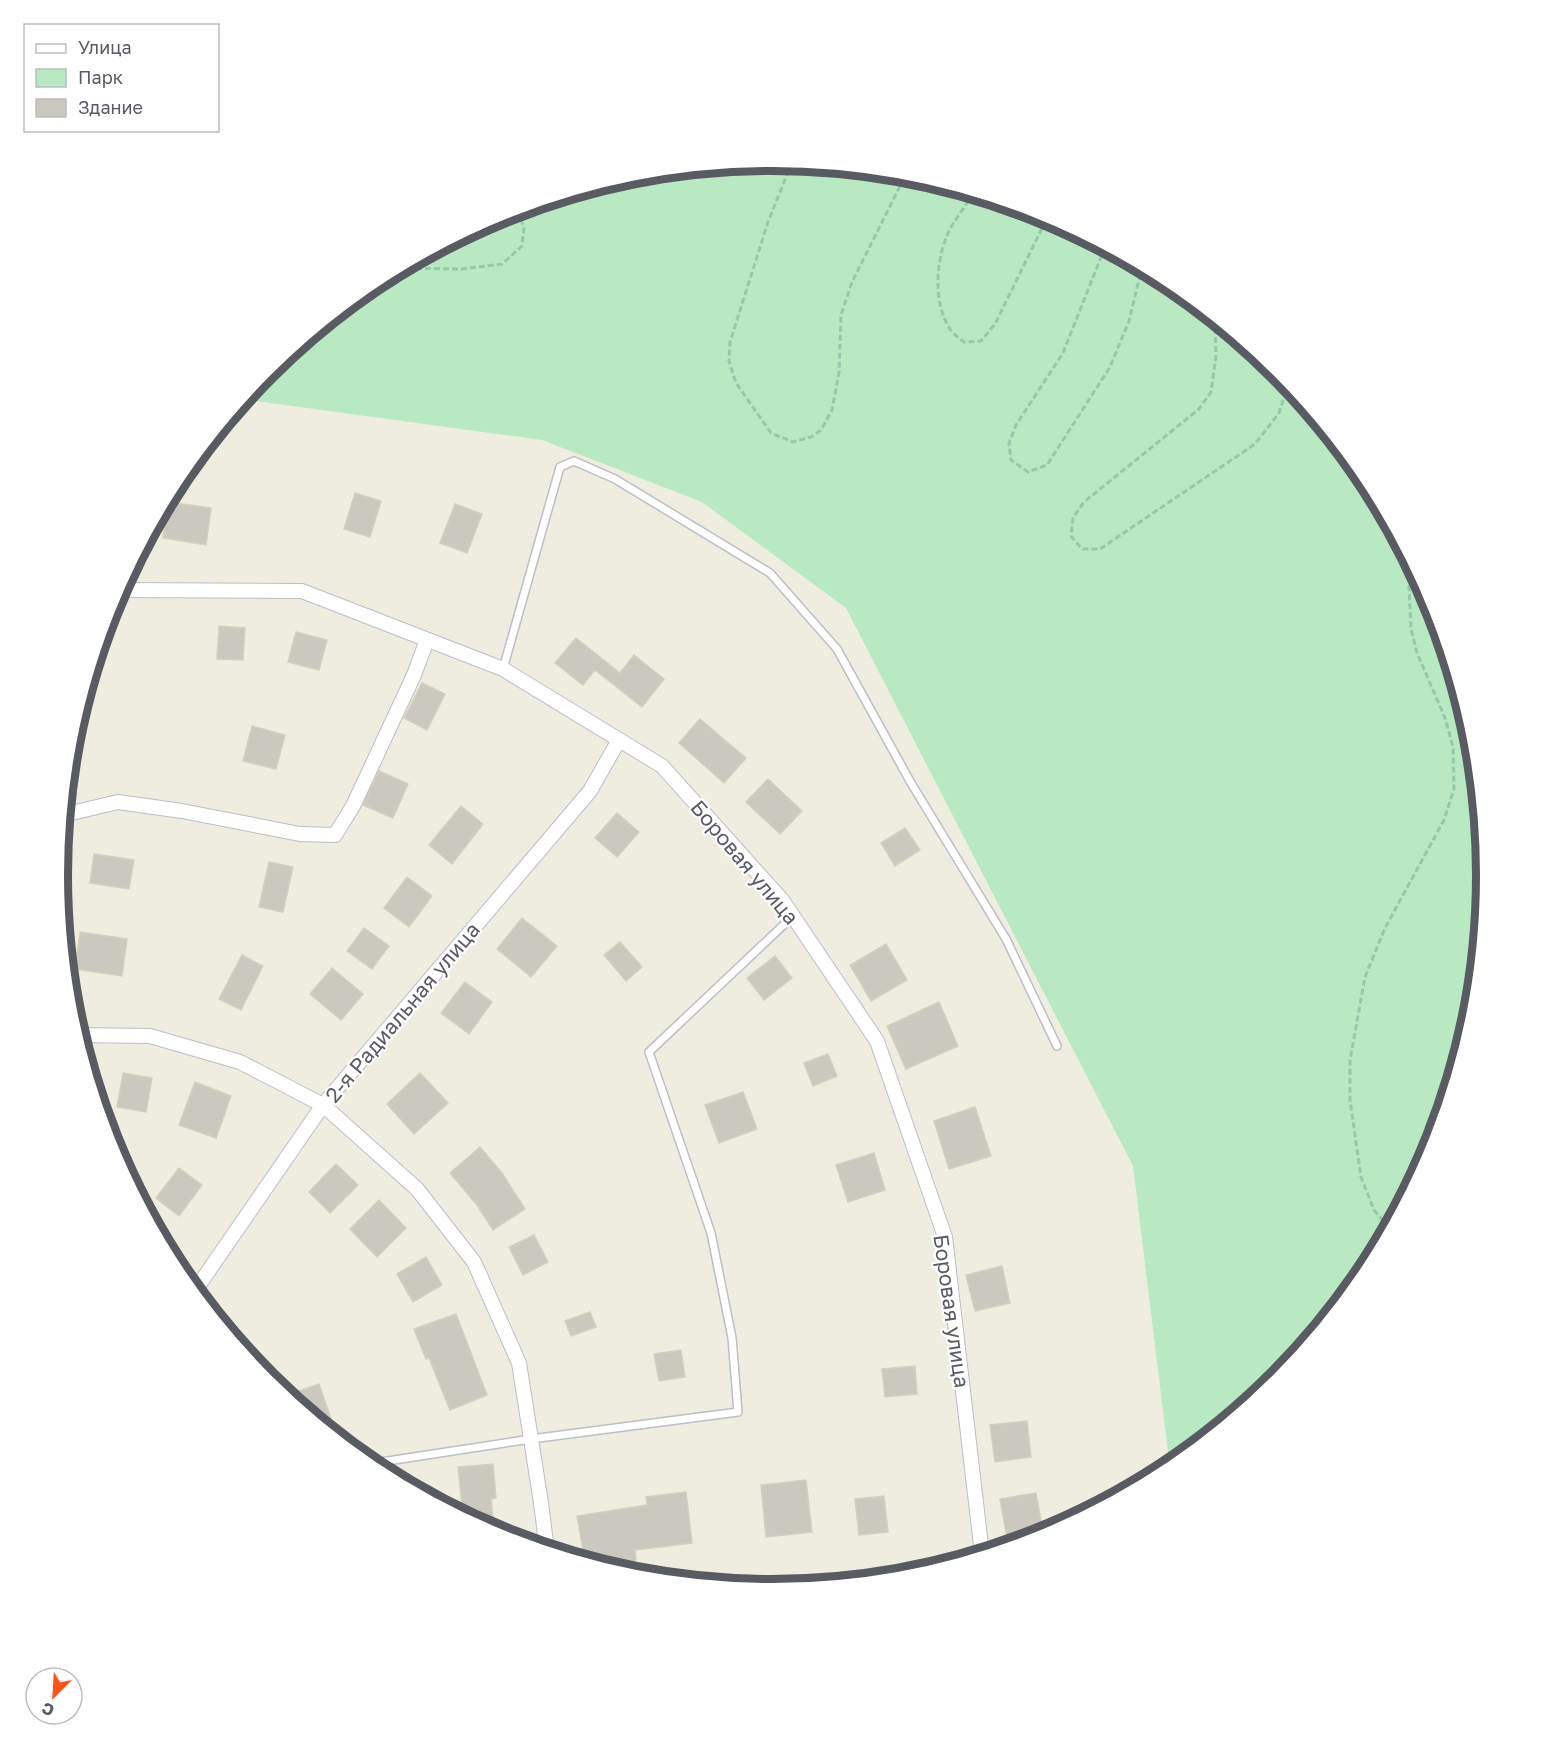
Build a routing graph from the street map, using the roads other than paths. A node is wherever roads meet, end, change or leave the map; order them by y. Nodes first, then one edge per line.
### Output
1 (128, 590) edge
2 (427, 640) junction
3 (503, 669) junction
4 (619, 740) junction
5 (71, 813) edge
6 (793, 916) junction
7 (86, 1035) edge
8 (1057, 1046) dead end
9 (323, 1105) junction
10 (199, 1285) edge
11 (531, 1439) junction
12 (383, 1462) edge
13 (546, 1542) edge
14 (981, 1547) edge

1 - 2 street, Боровая улица
2 - 3 street, Боровая улица
2 - 5 street
3 - 4 street, Боровая улица
3 - 8 lane
4 - 6 street, Боровая улица
4 - 9 street, 2-я Радиальная улица
6 - 11 lane
6 - 14 street, Боровая улица
7 - 9 street
9 - 10 street, 2-я Радиальная улица
9 - 11 street
11 - 12 lane
11 - 13 street

